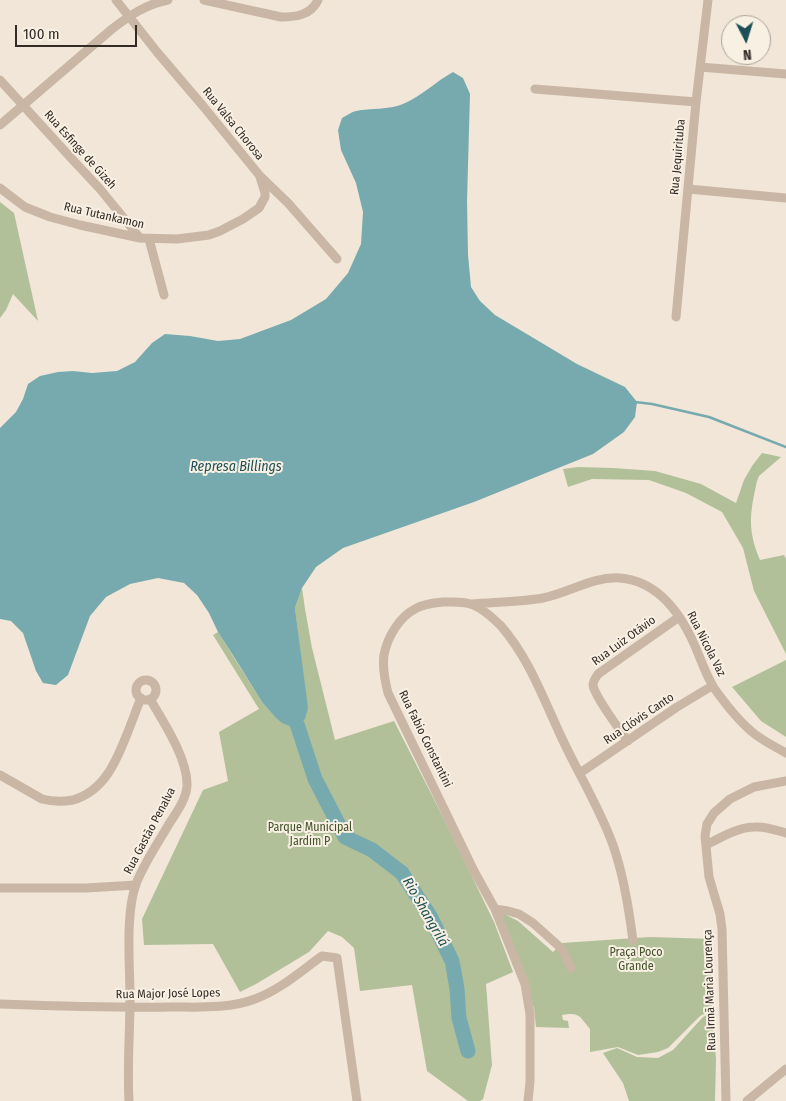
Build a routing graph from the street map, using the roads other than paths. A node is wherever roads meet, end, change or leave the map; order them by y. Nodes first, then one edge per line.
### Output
1 (116, 0) edge
2 (168, 0) edge
3 (204, 0) edge
4 (318, 0) edge
5 (708, 0) edge
6 (129, 16) junction
7 (700, 67) junction
8 (786, 74) edge
9 (0, 80) edge
10 (535, 89) dead end
11 (696, 102) junction
12 (23, 105) junction
13 (0, 125) edge
14 (260, 176) junction
15 (0, 188) edge
16 (688, 188) junction
17 (786, 198) edge
18 (144, 239) junction
19 (337, 259) dead end
20 (164, 295) dead end
21 (676, 317) dead end
22 (471, 604) junction
23 (679, 617) junction
24 (712, 686) junction
25 (140, 698) junction
26 (150, 699) junction
27 (628, 741) junction
28 (786, 753) edge
29 (580, 773) junction
30 (0, 775) edge
31 (786, 781) edge
32 (786, 833) edge
33 (706, 845) junction
34 (136, 885) junction
35 (0, 888) edge
36 (495, 909) junction
37 (633, 941) dead end
38 (571, 968) dead end
39 (0, 1004) edge
40 (130, 1007) junction
41 (786, 1070) edge
42 (129, 1101) edge
43 (357, 1101) edge
44 (528, 1101) edge
45 (726, 1101) edge
46 (747, 1101) edge

1 - 6 street, Rua Valsa Chorosa
2 - 6 street
3 - 4 street
5 - 7 street, Rua Jequirituba
6 - 12 street
6 - 14 street, Rua Valsa Chorosa
7 - 8 street
7 - 11 street, Rua Jequirituba
9 - 12 street, Rua Esfinge de Gizeh
10 - 11 street
11 - 16 street, Rua Jequirituba
12 - 13 street
12 - 18 street, Rua Esfinge de Gizeh
14 - 18 street, Rua Tutankamon
14 - 19 street, Rua Valsa Chorosa
15 - 18 street, Rua Tutankamon
16 - 17 street
16 - 21 street, Rua Jequirituba
18 - 20 street, Rua Esfinge de Gizeh
22 - 23 street, Rua Nicola Vaz
22 - 29 street
22 - 36 street, Rua Fabio Constantini
23 - 24 street, Rua Nicola Vaz
23 - 27 street, Rua Luiz Otávio
24 - 27 street, Rua Clóvis Canto
24 - 28 street, Rua Nicola Vaz
25 - 26 street
25 - 26 street
25 - 30 street
26 - 34 street, Rua Gastão Penalva
27 - 29 street, Rua Clóvis Canto
29 - 37 street
31 - 33 street, Rua Irmã Maria Lourença
32 - 33 street
33 - 45 street, Rua Irmã Maria Lourença
34 - 35 street
34 - 40 street, Rua Gastão Penalva
36 - 38 street
36 - 44 street, Rua Fabio Constantini
39 - 40 street, Rua Major José Lopes
40 - 42 street, Rua Gastão Penalva
40 - 43 street, Rua Major José Lopes
41 - 46 street

